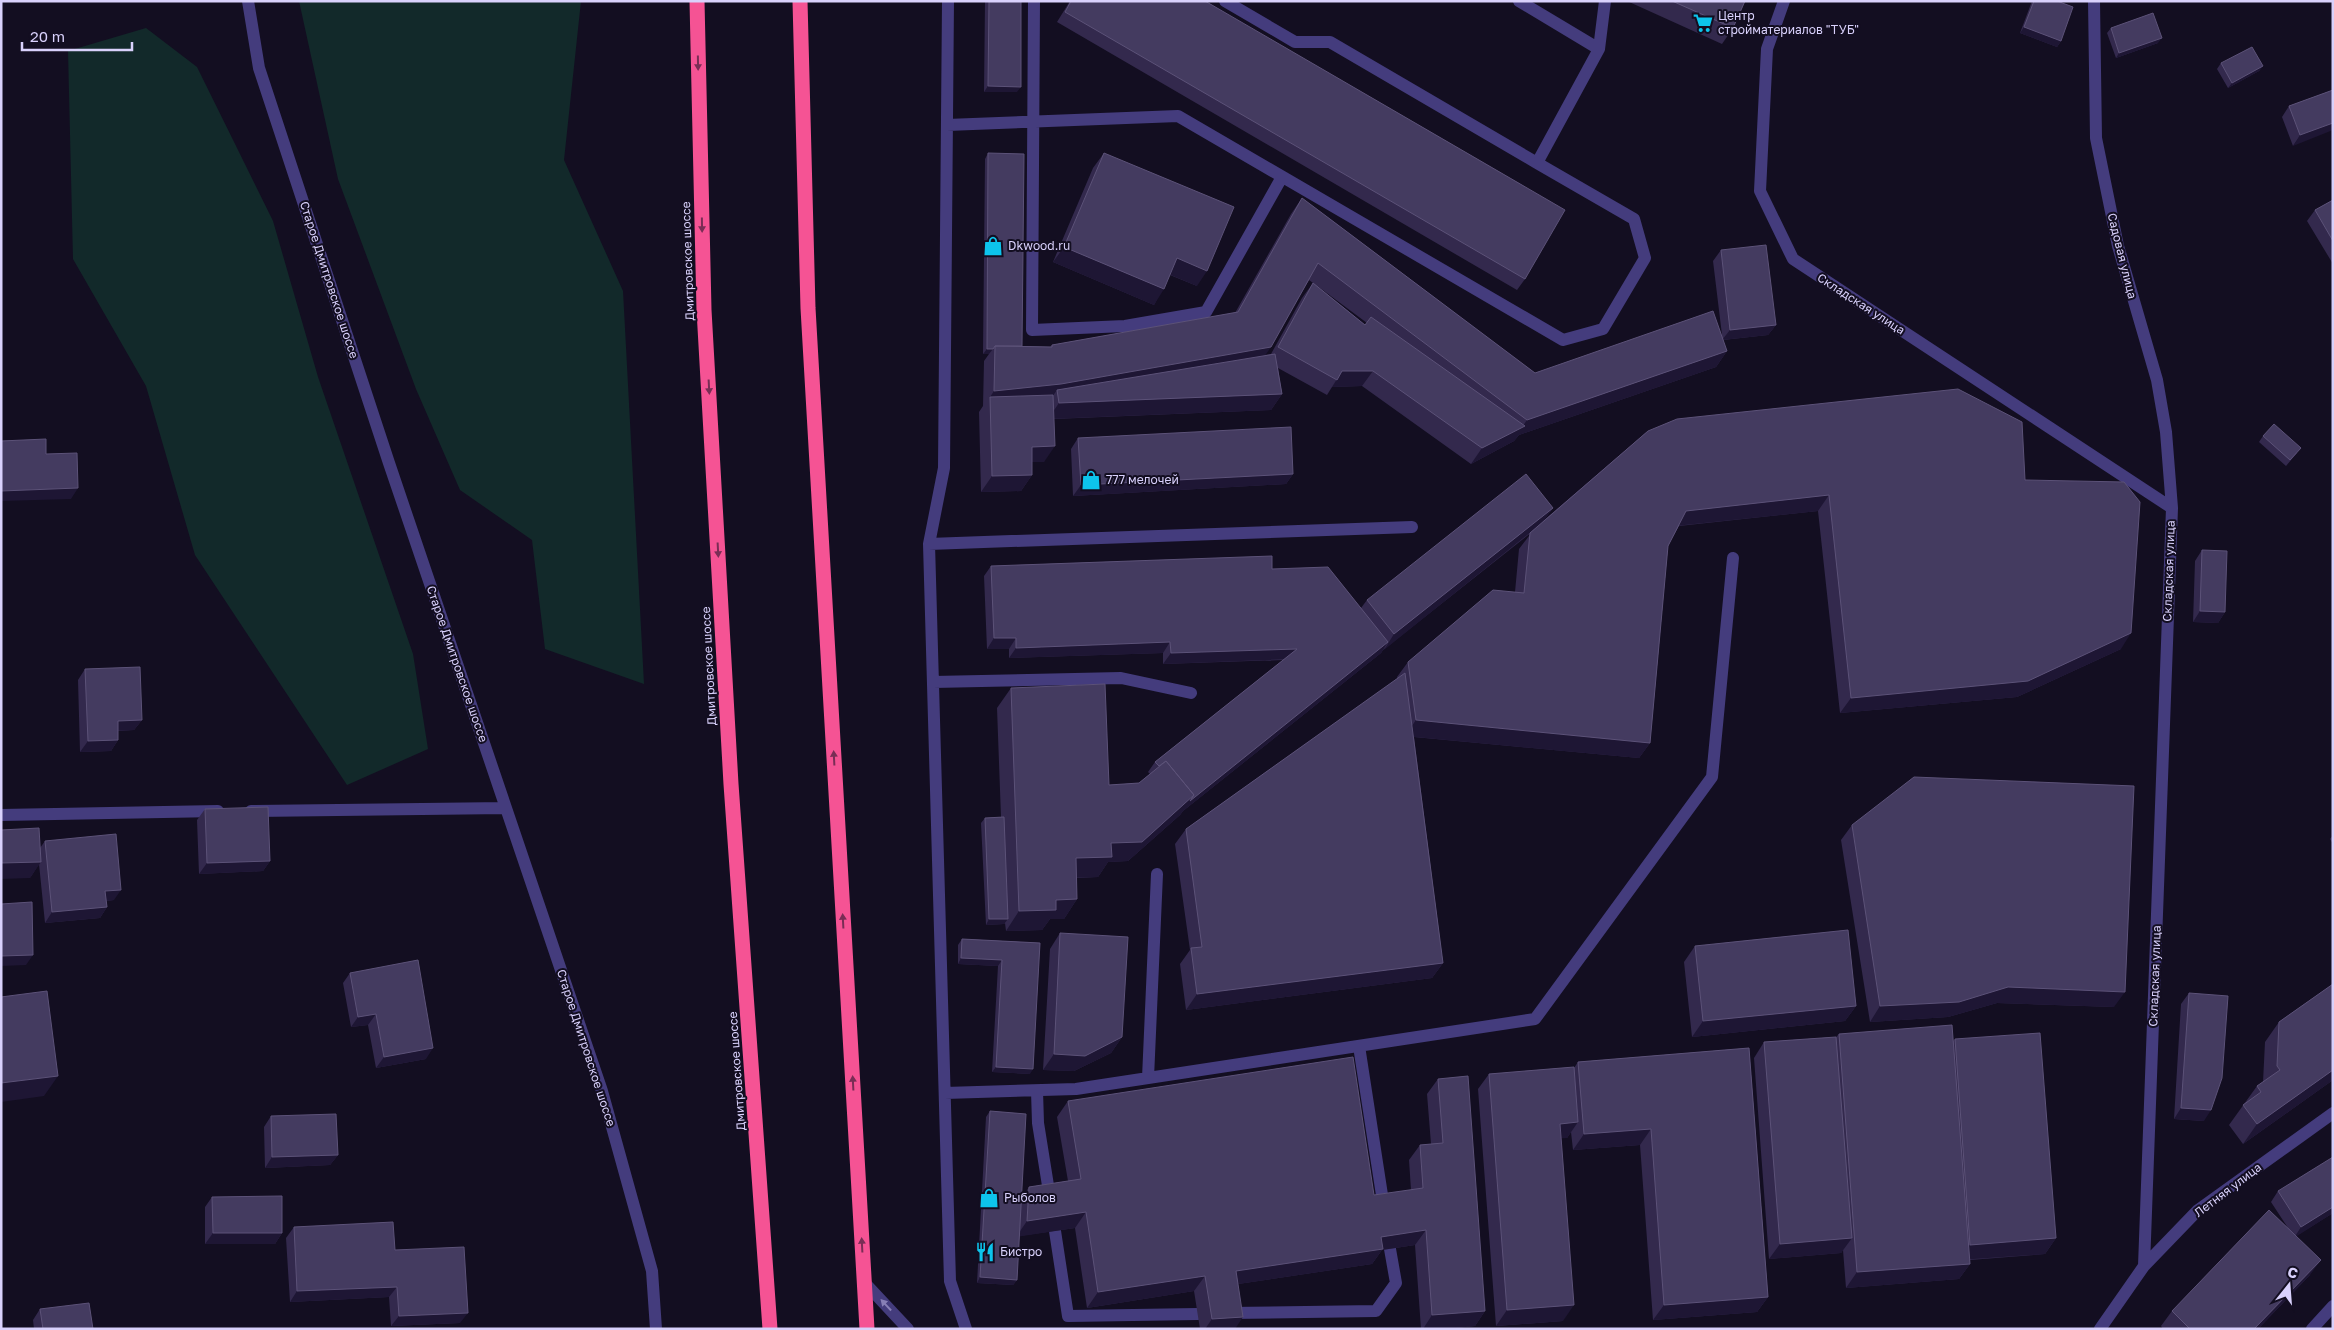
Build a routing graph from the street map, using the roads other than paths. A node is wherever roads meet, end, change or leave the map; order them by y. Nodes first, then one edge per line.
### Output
1 (248, 1) edge
2 (697, 1) edge
3 (800, 1) edge
4 (948, 1) edge
5 (1034, 1) edge
6 (1225, 1) edge
7 (1519, 1) edge
8 (1605, 1) edge
9 (1784, 1) edge
10 (2094, 1) edge
11 (1599, 49) junction
12 (1034, 121) junction
13 (947, 125) junction
14 (1538, 163) junction
15 (1282, 177) junction
16 (2172, 508) junction
17 (1412, 527) dead end
18 (929, 544) junction
19 (1733, 558) dead end
20 (933, 682) junction
21 (1191, 693) dead end
22 (506, 808) junction
23 (1, 815) edge
24 (1157, 874) dead end
25 (1359, 1046) junction
26 (1148, 1078) junction
27 (1037, 1091) junction
28 (945, 1094) junction
29 (2333, 1113) edge
30 (1050, 1198) edge
31 (1384, 1208) edge
32 (1055, 1231) edge
33 (1390, 1250) edge
34 (2144, 1266) junction
35 (864, 1282) junction
36 (2333, 1306) edge
37 (1229, 1313) edge
38 (1198, 1314) dead end
39 (656, 1329) edge
40 (770, 1329) edge
41 (867, 1329) edge
42 (908, 1329) edge
43 (966, 1329) edge
44 (2100, 1329) edge
45 (2312, 1329) edge

1 - 22 street, Старое Дмитровское шоссе
2 -> 40 highway, Дмитровское шоссе
35 -> 3 highway
4 - 13 street
5 - 12 street
6 - 14 street
7 - 11 street
8 - 11 street
9 - 16 street, Складская улица
10 - 16 street, Садовая улица
11 - 14 street
12 - 13 street
12 - 15 street
12 - 15 street
13 - 18 street
14 - 15 street
16 - 34 street, Складская улица
17 - 18 street
18 - 20 street
19 - 25 street
20 - 21 street
20 - 28 street
22 - 23 street
22 - 39 street, Старое Дмитровское шоссе
24 - 26 street
25 - 26 street
25 - 31 street
26 - 27 street
27 - 28 street
27 - 30 street
28 - 43 street
29 - 34 street, Летняя улица
32 - 38 street
33 - 37 street
34 - 44 street, Летняя улица
35 - 41 highway
42 -> 35 street
36 - 45 street

